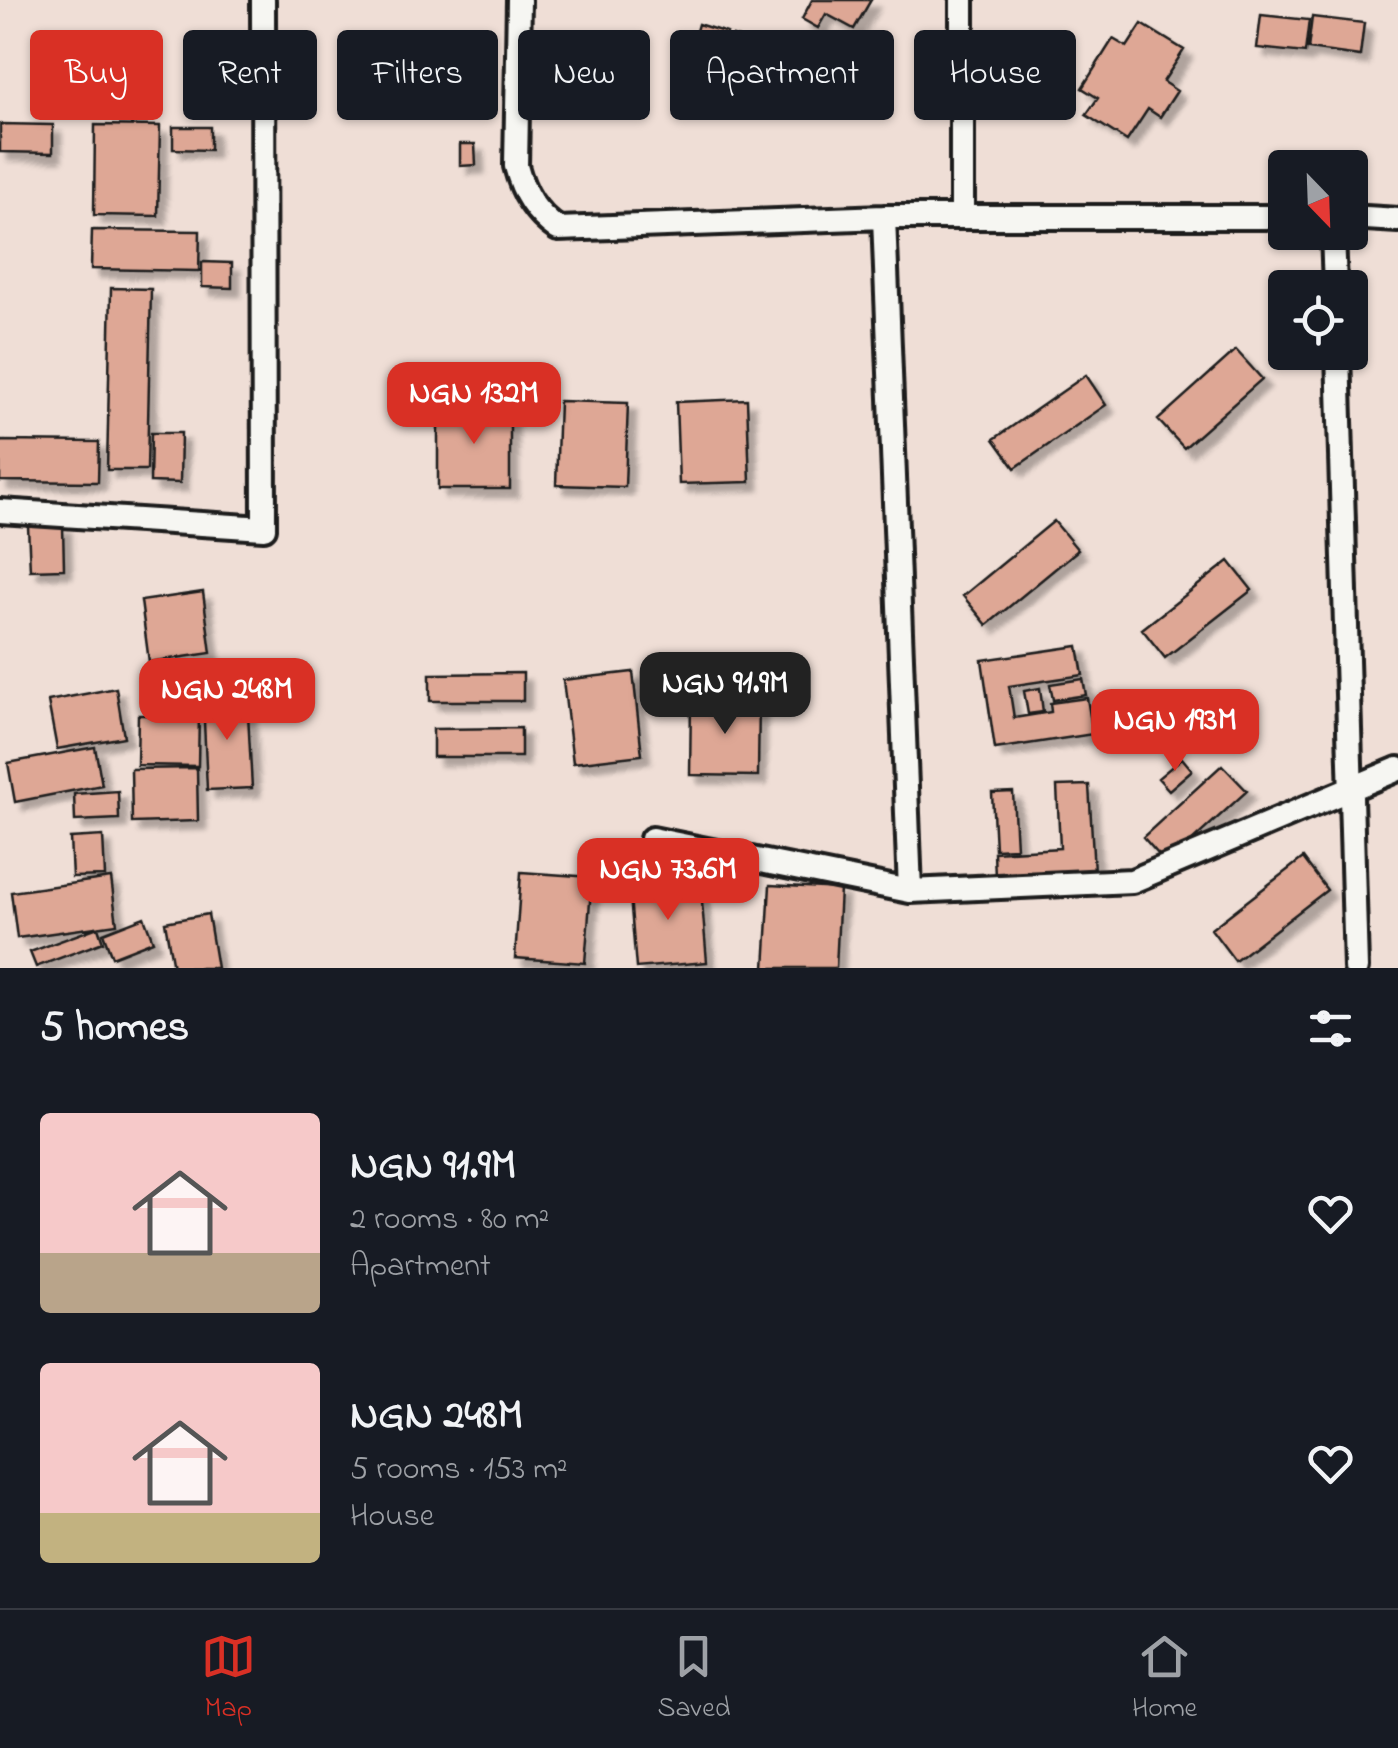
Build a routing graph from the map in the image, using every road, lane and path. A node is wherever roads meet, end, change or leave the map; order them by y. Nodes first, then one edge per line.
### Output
1 (262, 0) edge
2 (519, 0) edge
3 (962, 0) edge
4 (884, 216) junction
5 (962, 217) junction
6 (1268, 218) edge
7 (1368, 218) edge
8 (1398, 220) edge
9 (1339, 370) edge
10 (0, 511) edge
11 (1398, 769) edge
12 (1352, 789) junction
13 (652, 838) dead end
14 (910, 891) junction
15 (1356, 968) edge

1 - 10 street
2 - 4 street
3 - 5 street
4 - 5 street
4 - 14 street
5 - 6 street
7 - 8 street
9 - 12 street
11 - 12 street
12 - 14 street
12 - 15 street
13 - 14 street

